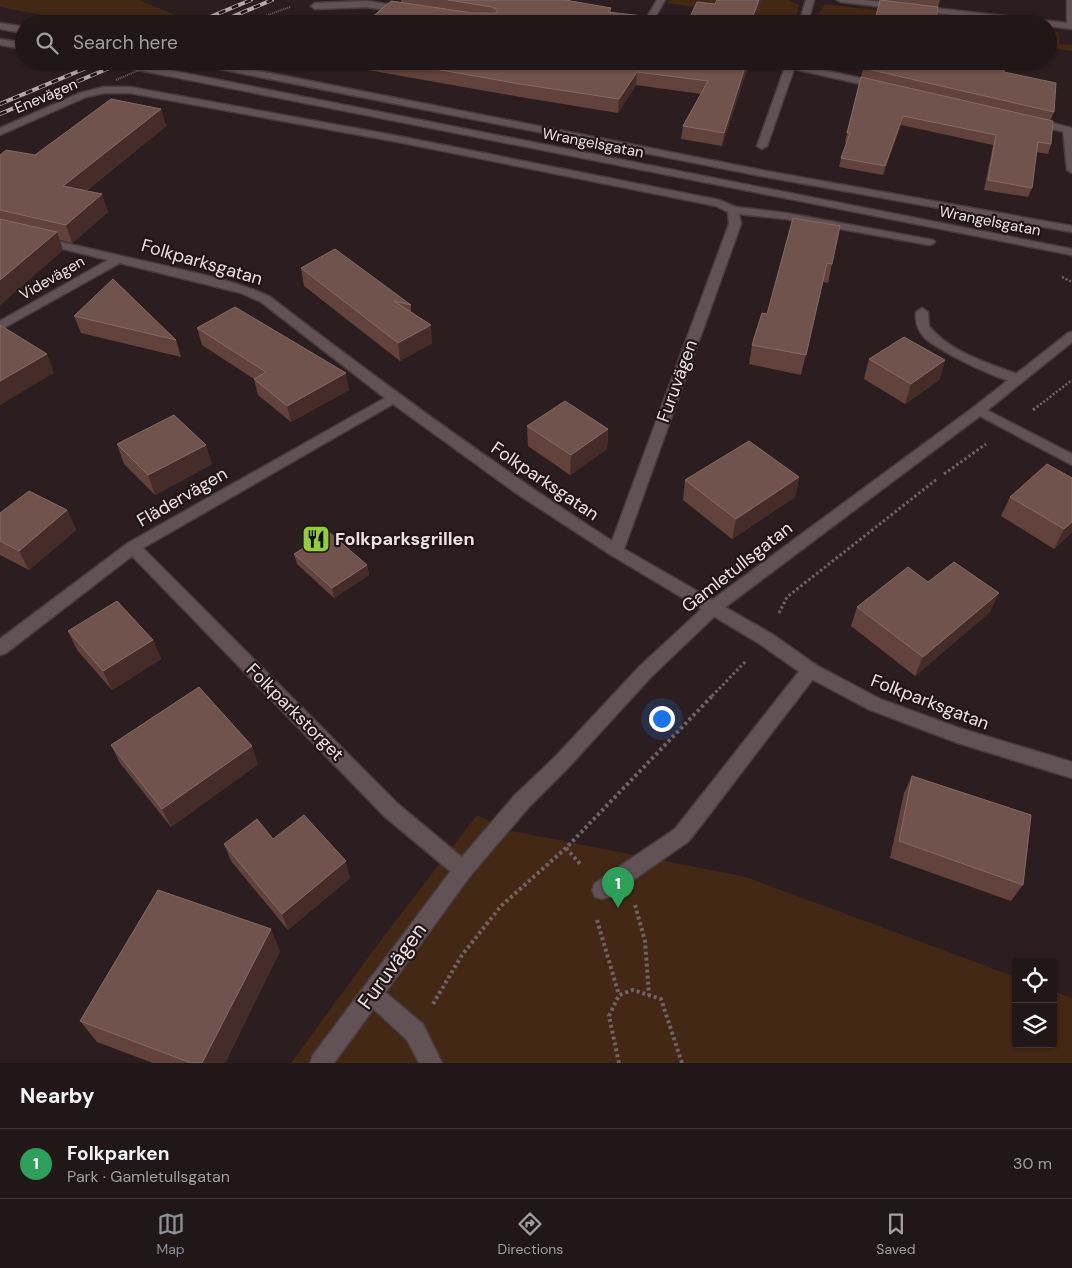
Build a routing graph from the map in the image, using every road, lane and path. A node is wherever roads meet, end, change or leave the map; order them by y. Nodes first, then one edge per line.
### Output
1 (661, 0) edge
2 (810, 0) edge
3 (841, 0) edge
4 (1071, 0) edge
5 (316, 6) joint
6 (415, 12) edge
7 (268, 15) edge
8 (652, 15) edge
9 (806, 15) edge
10 (974, 15) edge
11 (1057, 24) edge
12 (0, 26) edge
13 (1071, 26) edge
14 (15, 28) edge
15 (0, 42) edge
16 (15, 44) edge
17 (139, 70) edge
18 (153, 70) edge
19 (240, 70) edge
20 (789, 70) edge
21 (819, 70) edge
22 (116, 80) dead end
23 (886, 87) edge
24 (104, 90) joint
25 (1020, 119) edge
26 (1070, 130) edge
27 (0, 132) edge
28 (762, 146) dead end
29 (1072, 170) edge
30 (732, 210) junction
31 (1072, 229) edge
32 (28, 238) edge
33 (929, 242) dead end
34 (1072, 252) edge
35 (120, 258) junction
36 (922, 312) dead end
37 (0, 326) edge
38 (1072, 336) edge
39 (1017, 379) junction
40 (1072, 380) edge
41 (394, 398) junction
42 (979, 410) junction
43 (1011, 427) junction
44 (1072, 460) edge
45 (133, 547) junction
46 (616, 551) junction
47 (714, 607) junction
48 (766, 639) junction
49 (0, 648) edge
50 (810, 670) junction
51 (1072, 770) edge
52 (463, 870) junction
53 (602, 890) junction
54 (372, 994) junction
55 (619, 995) junction
56 (648, 996) junction
57 (415, 1032) junction
58 (321, 1063) edge
59 (431, 1063) edge
60 (619, 1063) edge
61 (682, 1063) edge

1 - 8 street
2 - 9 street
3 - 10 street
4 - 13 street
5 - 6 street
5 - 7 path
11 - 13 street
12 - 14 street
15 - 16 street
17 - 22 path, bridge
18 - 34 street, Wrangelsgatan
19 - 31 street, Wrangelsgatan
20 - 28 street
21 - 23 street
24 - 27 street, Enevägen
24 - 30 street, Wrangelsgatan
25 - 26 street
26 - 29 street
30 - 33 street, Wrangelsgatan
30 - 46 street, Furuvägen
32 - 35 street, Folkparksgatan
35 - 37 street, Videvägen
35 - 41 street, Folkparksgatan
36 - 39 street
38 - 39 street, Gamletullsgatan
39 - 42 street, Gamletullsgatan
40 - 43 path
41 - 45 street, Flädervägen
41 - 46 street, Folkparksgatan
42 - 43 street
42 - 47 street, Gamletullsgatan
43 - 44 street
43 - 48 path
45 - 49 street, Flädervägen
45 - 52 street, Folkparkstorget
46 - 47 street, Folkparksgatan
47 - 48 street, Folkparksgatan
47 - 52 street, Gamletullsgatan
48 - 50 street, Folkparksgatan
48 - 57 path
50 - 51 street, Folkparksgatan
50 - 53 street
52 - 54 street, Furuvägen
53 - 55 path
53 - 56 path
54 - 57 street
54 - 58 street, Furuvägen
55 - 56 path
55 - 60 path
56 - 61 path
57 - 59 street

